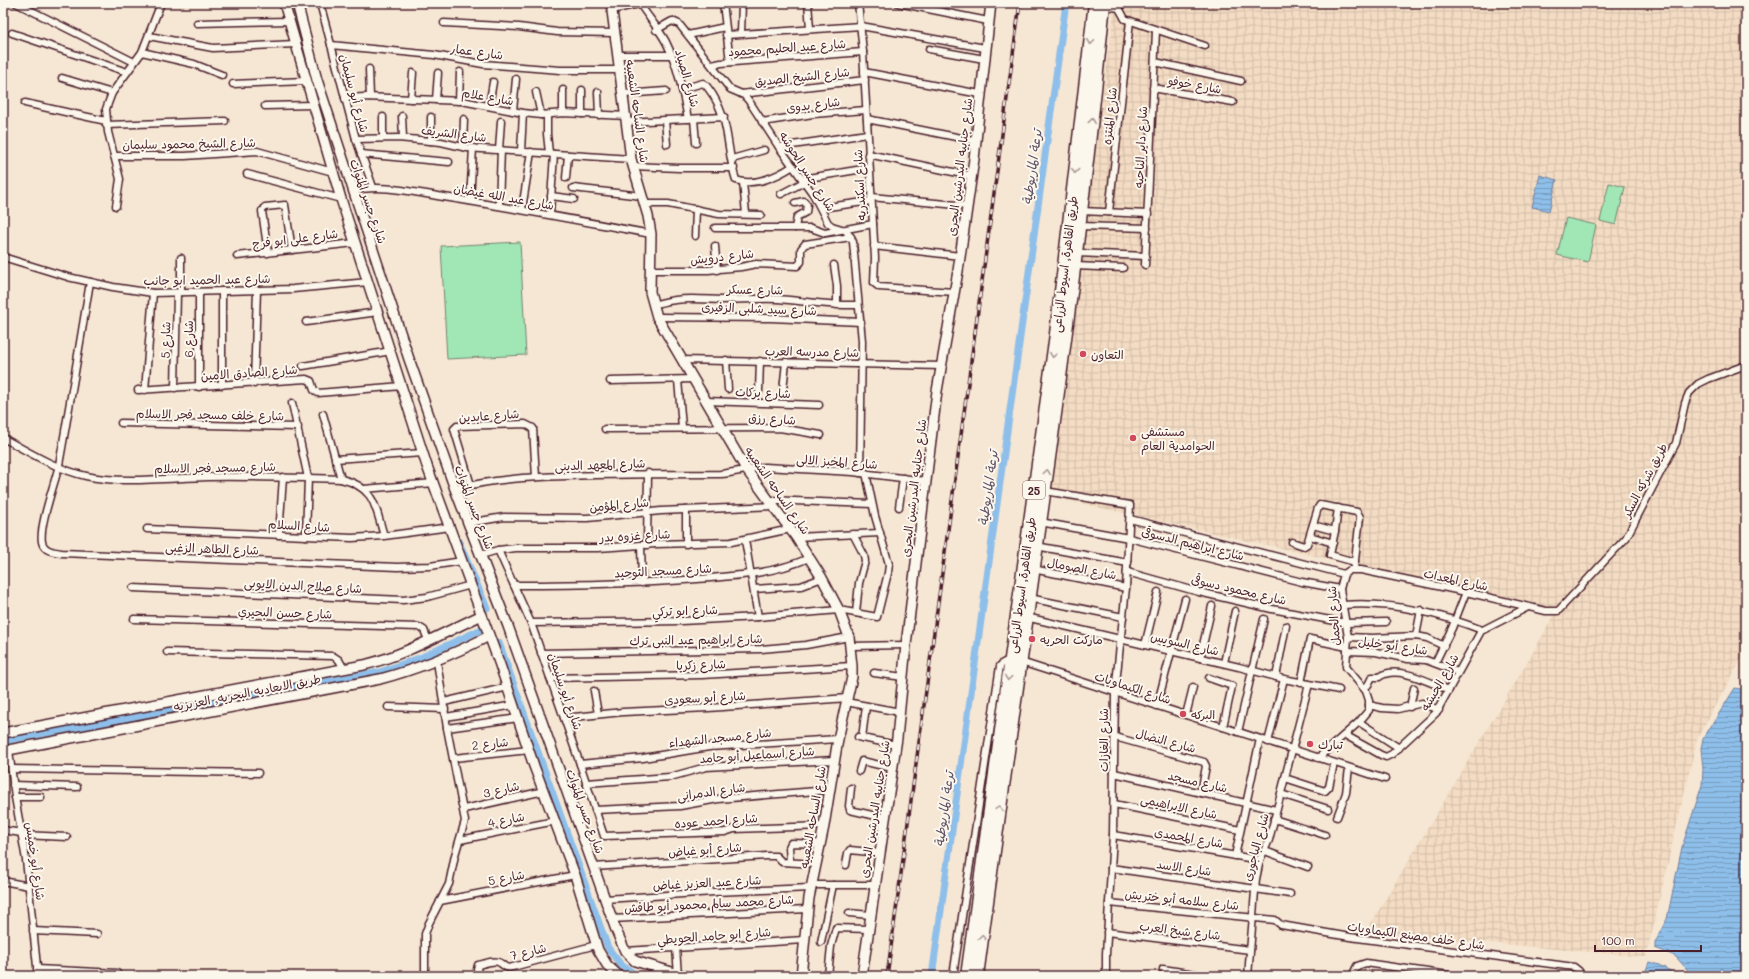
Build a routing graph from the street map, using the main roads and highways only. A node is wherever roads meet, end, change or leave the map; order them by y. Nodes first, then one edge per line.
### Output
1 (1101, 4) edge
2 (1015, 661) junction
3 (967, 976) edge
4 (977, 976) edge

1 -> 2 highway, طريق القاهرة, اسيوط الزراعى / 25
2 -> 1 highway, طريق القاهرة, اسيوط الزراعى / 25
2 -> 3 highway, طريق القاهرة, اسيوط الزراعى / 25
4 -> 2 highway, طريق القاهرة, اسيوط الزراعى / 25

